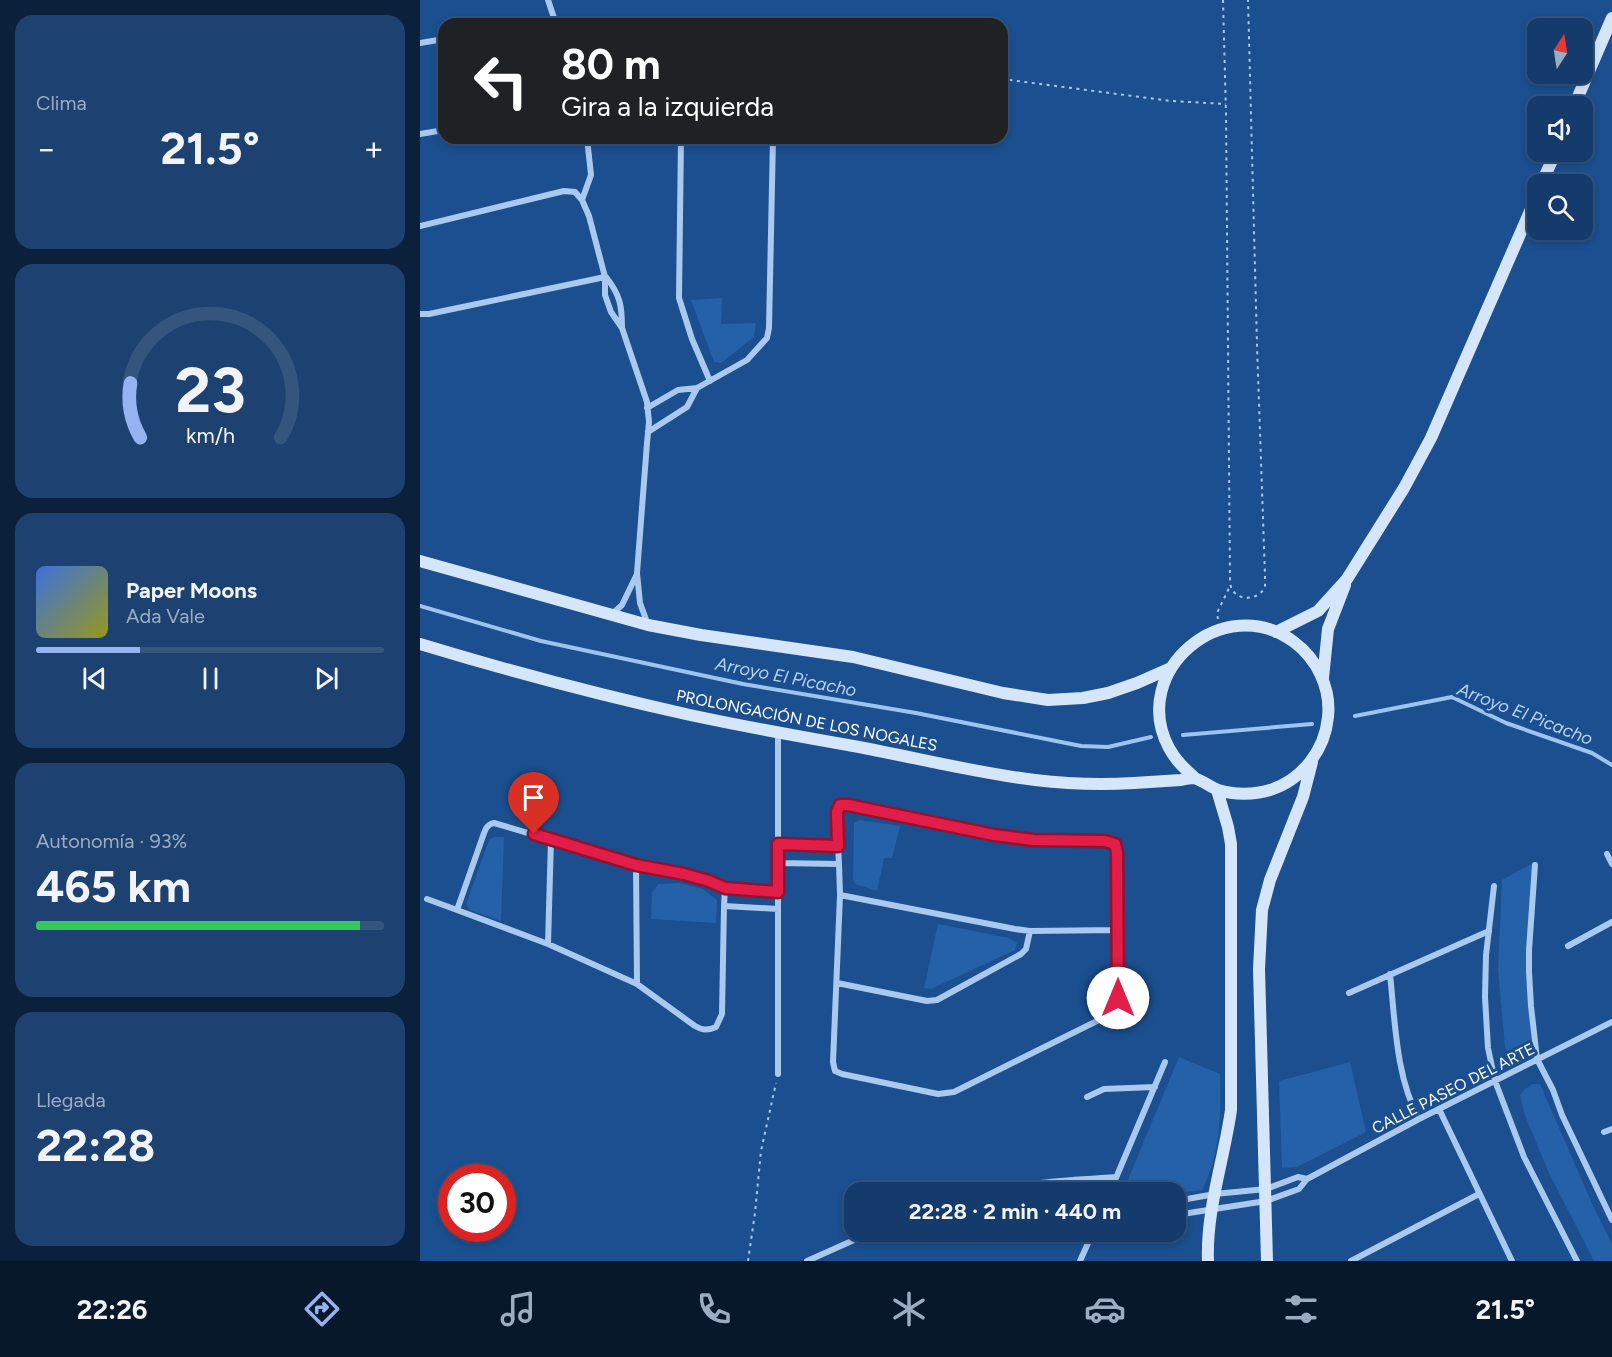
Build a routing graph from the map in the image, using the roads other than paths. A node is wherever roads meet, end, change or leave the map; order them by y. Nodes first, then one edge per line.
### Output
1 (548, 0) edge
2 (554, 18) edge
3 (1612, 18) edge
4 (438, 40) edge
5 (420, 44) edge
6 (1578, 96) edge
7 (438, 131) edge
8 (420, 134) edge
9 (588, 144) edge
10 (681, 144) edge
11 (773, 144) edge
12 (582, 200) junction
13 (1527, 218) edge
14 (420, 226) edge
15 (605, 277) junction
16 (420, 314) edge
17 (622, 328) junction
18 (710, 381) junction
19 (697, 388) junction
20 (647, 408) junction
21 (648, 432) junction
22 (420, 561) edge
23 (637, 573) junction
24 (1347, 579) junction
25 (611, 615) junction
26 (648, 625) junction
27 (1276, 632) junction
28 (420, 644) edge
29 (1171, 668) junction
30 (1323, 678) junction
31 (778, 732) junction
32 (1311, 762) junction
33 (1195, 778) junction
34 (1217, 790) junction
35 (550, 839) junction
36 (778, 844) junction
37 (838, 846) junction
38 (1607, 854) dead end
39 (778, 863) junction
40 (839, 864) junction
41 (1612, 864) edge
42 (636, 865) junction
43 (1535, 865) dead end
44 (1494, 886) dead end
45 (725, 888) junction
46 (778, 892) junction
47 (840, 895) junction
48 (427, 899) dead end
49 (724, 906) junction
50 (778, 909) junction
51 (457, 910) junction
52 (1612, 922) edge
53 (1117, 930) junction
54 (1030, 931) junction
55 (1489, 931) junction
56 (548, 944) junction
57 (1568, 946) dead end
58 (1390, 974) junction
59 (837, 982) junction
60 (637, 984) junction
61 (1349, 993) dead end
62 (1612, 1022) edge
63 (1538, 1059) junction
64 (1165, 1062) dead end
65 (778, 1074) road end
66 (1495, 1081) junction
67 (1155, 1087) junction
68 (1087, 1097) dead end
69 (1439, 1109) junction
70 (1419, 1119) junction
71 (1612, 1129) edge
72 (1604, 1132) dead end
73 (1116, 1178) junction
74 (1307, 1179) junction
75 (1044, 1182) edge
76 (1114, 1182) edge
77 (1215, 1194) junction
78 (1479, 1194) junction
79 (1266, 1195) junction
80 (1186, 1199) edge
81 (1212, 1210) junction
82 (1186, 1214) edge
83 (1612, 1220) edge
84 (850, 1242) edge
85 (1089, 1242) edge
86 (807, 1261) edge
87 (1080, 1261) edge
88 (1208, 1261) edge
89 (1267, 1261) edge
90 (1351, 1261) edge
91 (1512, 1261) edge
92 (1577, 1261) edge

1 - 2 street
3 - 6 main road
4 - 5 street
7 - 8 street
9 - 12 street
10 - 18 street
11 - 18 street
12 - 14 street
12 - 15 street
13 - 24 main road
15 - 16 street
15 - 17 street
15 - 17 street
17 - 20 street
18 - 19 street
19 - 20 street
19 - 21 street
20 - 21 street
21 - 23 street
22 - 25 main road
23 - 25 street
23 - 26 street
24 - 27 main road
24 - 30 main road
25 - 26 main road
26 - 29 main road
27 - 29 main road
27 - 30 main road
28 - 31 main road, PROLONGACIÓN DE LOS NOGALES
29 - 33 main road
30 - 32 main road
31 - 33 main road, PROLONGACIÓN DE LOS NOGALES
31 - 36 street
32 - 34 main road
32 - 79 main road
33 - 34 main road
34 - 77 main road
35 - 42 street
35 - 51 street
35 - 56 street
36 - 37 street
36 - 39 street
37 - 40 street
37 - 53 street
38 - 41 street
39 - 40 street
39 - 46 street
40 - 47 street
42 - 45 street
42 - 60 street
43 - 63 street
44 - 55 street
45 - 46 street
45 - 49 street
46 - 50 street
47 - 54 street
47 - 59 street
48 - 51 street
49 - 50 street
49 - 60 street
50 - 65 street
51 - 56 street
52 - 57 street
53 - 54 street
53 - 59 street
54 - 59 street
55 - 58 street
55 - 66 street
56 - 60 street
58 - 61 street
58 - 70 street
62 - 63 street, CALLE PASEO DEL ARTE
63 - 66 street, CALLE PASEO DEL ARTE
63 - 83 street
64 - 67 street
66 - 69 street, CALLE PASEO DEL ARTE
66 - 92 street
67 - 68 street
67 - 73 street
69 - 70 street, CALLE PASEO DEL ARTE
69 - 78 street
70 - 74 street, CALLE PASEO DEL ARTE
71 - 72 street
73 - 75 street
73 - 76 street
74 - 79 street, CALLE PASEO DEL ARTE
74 - 79 street, CALLE PASEO DEL ARTE
77 - 79 street, CALLE PASEO DEL ARTE
77 - 80 street, CALLE PASEO DEL ARTE
77 - 81 main road
78 - 90 street
78 - 91 street
79 - 81 street, CALLE PASEO DEL ARTE
79 - 89 main road
81 - 82 street, CALLE PASEO DEL ARTE
81 - 88 main road
84 - 86 street
85 - 87 street

